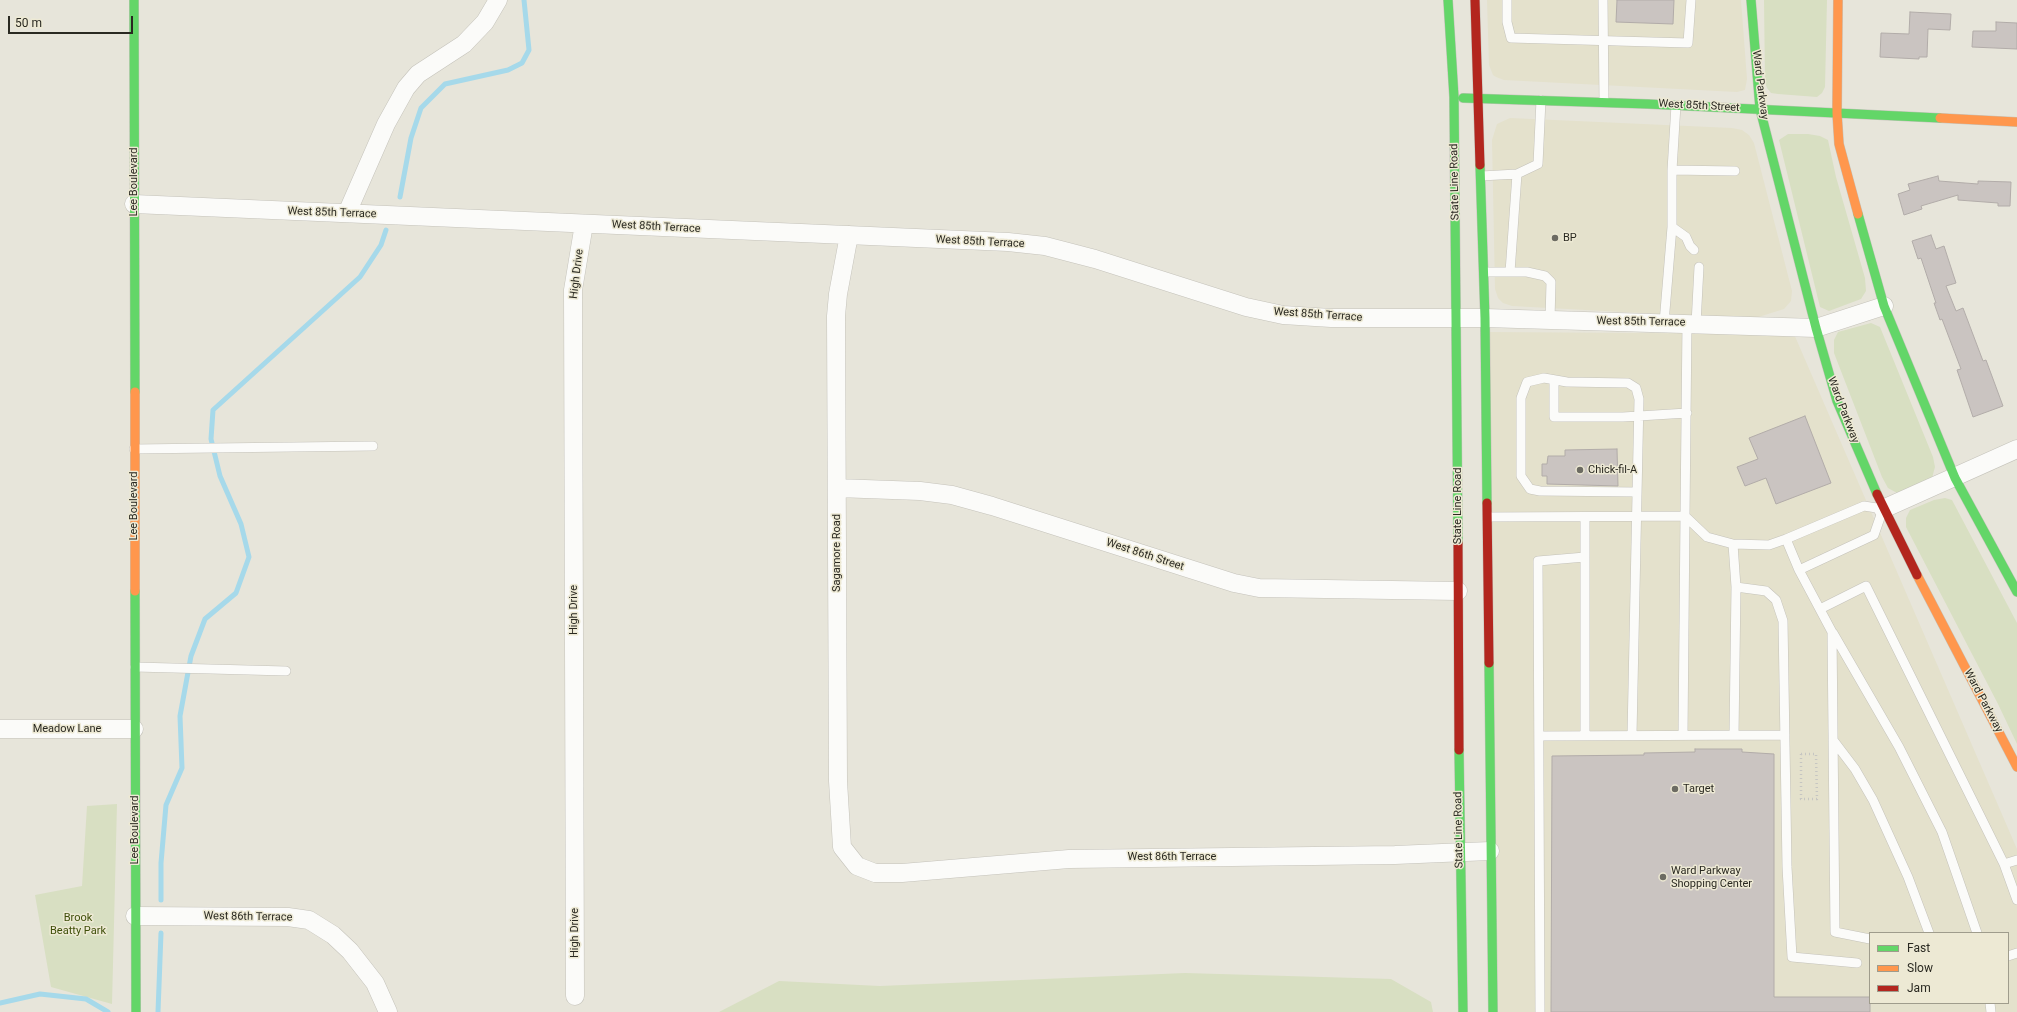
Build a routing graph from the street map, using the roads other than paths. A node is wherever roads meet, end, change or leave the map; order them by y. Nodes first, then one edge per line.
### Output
1 (134, 0) edge
2 (498, 0) edge
3 (1448, 0) edge
4 (1475, 0) edge
5 (1507, 0) edge
6 (1603, 0) edge
7 (1691, 0) edge
8 (1751, 0) edge
9 (1838, 0) edge
10 (1602, 40) junction
11 (1454, 98) junction
12 (1477, 98) junction
13 (1541, 100) junction
14 (1604, 102) junction
15 (1676, 105) junction
16 (1760, 109) junction
17 (1837, 113) junction
18 (2017, 122) edge
19 (1672, 170) junction
20 (1735, 171) dead end
21 (1517, 174) junction
22 (1482, 176) junction
23 (134, 204) junction
24 (347, 213) junction
25 (584, 224) junction
26 (1672, 227) junction
27 (850, 235) junction
28 (1691, 249) dead end
29 (1695, 268) dead end
30 (1484, 272) junction
31 (1510, 272) junction
32 (1884, 306) junction
33 (1457, 318) junction
34 (1485, 318) junction
35 (1550, 320) junction
36 (1664, 323) junction
37 (1691, 324) junction
38 (1816, 328) junction
39 (1554, 380) junction
40 (1687, 413) junction
41 (1638, 416) junction
42 (373, 446) dead end
43 (134, 449) junction
44 (2017, 449) edge
45 (1954, 478) junction
46 (837, 488) junction
47 (1637, 492) junction
48 (1883, 509) junction
49 (1685, 516) junction
50 (1488, 517) junction
51 (1636, 517) junction
52 (1585, 518) junction
53 (1786, 539) junction
54 (1733, 544) junction
55 (1585, 558) junction
56 (1799, 570) junction
57 (1736, 587) junction
58 (1458, 591) junction
59 (2017, 592) edge
60 (1820, 609) junction
61 (1832, 632) junction
62 (134, 667) junction
63 (286, 671) dead end
64 (0, 729) edge
65 (134, 729) junction
66 (1734, 735) junction
67 (1785, 735) junction
68 (1540, 736) junction
69 (1585, 736) junction
70 (1632, 736) junction
71 (1683, 736) junction
72 (1833, 740) junction
73 (2017, 767) edge
74 (1490, 851) junction
75 (1459, 852) junction
76 (2017, 860) edge
77 (2004, 864) junction
78 (857, 866) joint
79 (2017, 900) edge
80 (135, 916) junction
81 (1929, 932) edge
82 (1977, 932) edge
83 (1869, 938) edge
84 (1857, 963) dead end
85 (575, 996) dead end
86 (136, 1012) edge
87 (388, 1012) edge
88 (1462, 1012) edge
89 (1492, 1012) edge
90 (1540, 1012) edge

1 - 23 main road, Lee Boulevard
2 - 24 street
3 - 11 main road, State Line Road
4 - 12 main road
5 - 10 lane
6 - 10 lane
7 - 10 lane
8 - 16 main road, Ward Parkway
9 - 17 main road
10 - 14 lane
11 - 12 main road, West 85th Street
11 - 33 main road, State Line Road
12 - 13 main road, West 85th Street
12 - 22 main road
13 - 14 main road, West 85th Street
13 - 21 lane
14 - 15 main road, West 85th Street
15 - 16 main road, West 85th Street
15 - 19 lane
16 - 17 main road, West 85th Street
16 - 38 main road, Ward Parkway
17 - 18 main road, West 85th Street
17 - 32 main road
19 - 20 lane
19 - 26 lane
21 - 22 lane
21 - 31 lane
22 - 30 main road
23 - 24 street, West 85th Terrace
23 - 43 main road, Lee Boulevard
24 - 25 street, West 85th Terrace
25 - 27 street, West 85th Terrace
25 - 85 street, High Drive
26 - 28 lane
26 - 36 lane
27 - 33 street, West 85th Terrace
27 - 46 street, Sagamore Road
29 - 37 lane
30 - 31 lane
30 - 34 main road
31 - 35 lane
32 - 38 street, West 85th Terrace
32 - 45 main road
33 - 34 street, West 85th Terrace
33 - 58 main road, State Line Road
34 - 35 street, West 85th Terrace
34 - 50 main road
35 - 36 street, West 85th Terrace
36 - 37 street, West 85th Terrace
37 - 38 street, West 85th Terrace
37 - 40 lane
38 - 48 main road, Ward Parkway
39 - 41 lane
39 - 41 lane
39 - 47 lane
40 - 41 lane
40 - 49 lane
41 - 47 lane
42 - 43 lane
43 - 62 main road, Lee Boulevard
44 - 45 street
45 - 48 street
45 - 59 main road
46 - 58 street, West 86th Street
46 - 78 street, Sagamore Road
47 - 51 lane
48 - 53 lane
48 - 56 lane
48 - 73 main road, Ward Parkway
49 - 51 lane
49 - 54 lane
49 - 71 lane
50 - 52 lane
50 - 74 main road
51 - 52 lane
51 - 70 lane
52 - 55 lane
53 - 54 lane
53 - 56 lane
54 - 57 lane
55 - 68 lane
55 - 69 lane
56 - 60 lane
57 - 66 lane
57 - 67 lane
58 - 75 main road, State Line Road
60 - 61 lane
60 - 77 lane
61 - 72 lane
61 - 82 lane
62 - 63 lane
62 - 65 main road, Lee Boulevard
64 - 65 street, Meadow Lane
65 - 80 main road, Lee Boulevard
66 - 67 lane
66 - 71 lane
67 - 84 lane
68 - 69 lane
68 - 90 lane
69 - 70 lane
70 - 71 lane
72 - 81 lane
72 - 83 lane
74 - 75 street, West 86th Terrace
74 - 89 main road
75 - 78 street, West 86th Terrace
75 - 88 main road, State Line Road
76 - 77 lane
77 - 79 lane
80 - 86 main road, Lee Boulevard
80 - 87 street, West 86th Terrace

